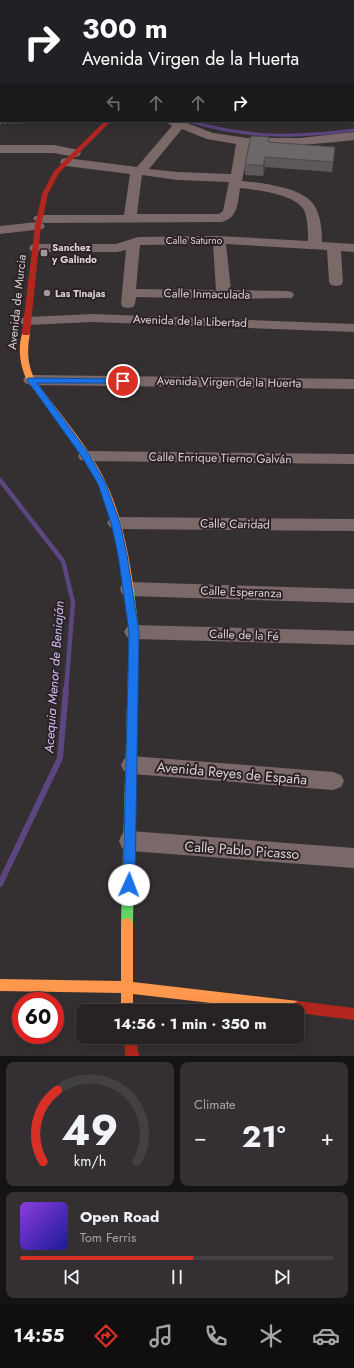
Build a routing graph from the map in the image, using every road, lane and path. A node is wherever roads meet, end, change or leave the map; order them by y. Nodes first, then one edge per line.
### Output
1 (0, 0) edge
2 (6, 0) edge
3 (34, 122) edge
4 (107, 122) edge
5 (0, 123) edge
6 (176, 123) edge
7 (354, 136) edge
8 (241, 141) junction
9 (0, 149) edge
10 (75, 152) junction
11 (66, 162) junction
12 (138, 172) junction
13 (235, 181) junction
14 (130, 218) junction
15 (39, 222) junction
16 (0, 230) edge
17 (219, 240) junction
18 (133, 243) junction
19 (315, 245) junction
20 (334, 247) junction
21 (36, 248) junction
22 (354, 248) edge
23 (336, 282) dead end
24 (128, 293) junction
25 (224, 295) junction
26 (287, 295) dead end
27 (128, 319) junction
28 (27, 321) junction
29 (354, 328) edge
30 (31, 380) junction
31 (354, 384) edge
32 (86, 456) junction
33 (354, 459) edge
34 (116, 523) junction
35 (354, 525) edge
36 (129, 588) junction
37 (354, 596) edge
38 (134, 632) junction
39 (354, 638) edge
40 (132, 765) junction
41 (333, 781) dead end
42 (130, 841) junction
43 (354, 858) edge
44 (0, 985) edge
45 (126, 987) junction
46 (127, 1004) edge
47 (354, 1014) edge
48 (131, 1044) edge
49 (132, 1056) edge

1 - 2 street
3 - 5 path
4 - 10 main road, Avenida de Murcia
6 - 8 street
6 - 12 street
7 - 8 street
8 - 13 street
9 - 10 street
10 - 11 main road, Avenida de Murcia
11 - 12 street
11 - 15 main road, Avenida de Murcia
12 - 13 street
12 - 14 street
13 - 14 street
13 - 19 street
14 - 15 street
15 - 16 street
15 - 21 main road, Avenida de Murcia
17 - 18 street, Calle Saturno
17 - 19 street, Calle Saturno
17 - 25 street
18 - 21 street, Calle Saturno
18 - 24 street
19 - 20 street, Calle Saturno
20 - 22 street, Calle Saturno
20 - 23 street
21 - 28 main road, Avenida de Murcia
24 - 25 street, Calle Inmaculada
24 - 27 street
25 - 26 street, Calle Inmaculada
27 - 28 street, Avenida de la Libertad
27 - 29 street, Avenida de la Libertad
28 - 30 main road, Avenida de Murcia
30 - 31 street, Avenida Virgen de la Huerta
30 - 32 main road, Avenida de Murcia
32 - 33 street, Calle Enrique Tierno Galván
32 - 34 main road, Avenida de Murcia
34 - 35 street, Calle Caridad
34 - 36 main road, Avenida de Murcia
36 - 37 street, Calle Esperanza
36 - 38 main road, Avenida de Murcia
38 - 39 street, Calle de la Fé
38 - 40 main road, Avenida de Murcia
40 - 41 street, Avenida Reyes de España
40 - 42 main road, Avenida de Murcia
42 - 43 street, Calle Pablo Picasso
42 - 45 main road, Avenida de Murcia
44 - 45 main road
45 - 46 main road, Avenida de Murcia
45 - 47 main road
48 - 49 main road

